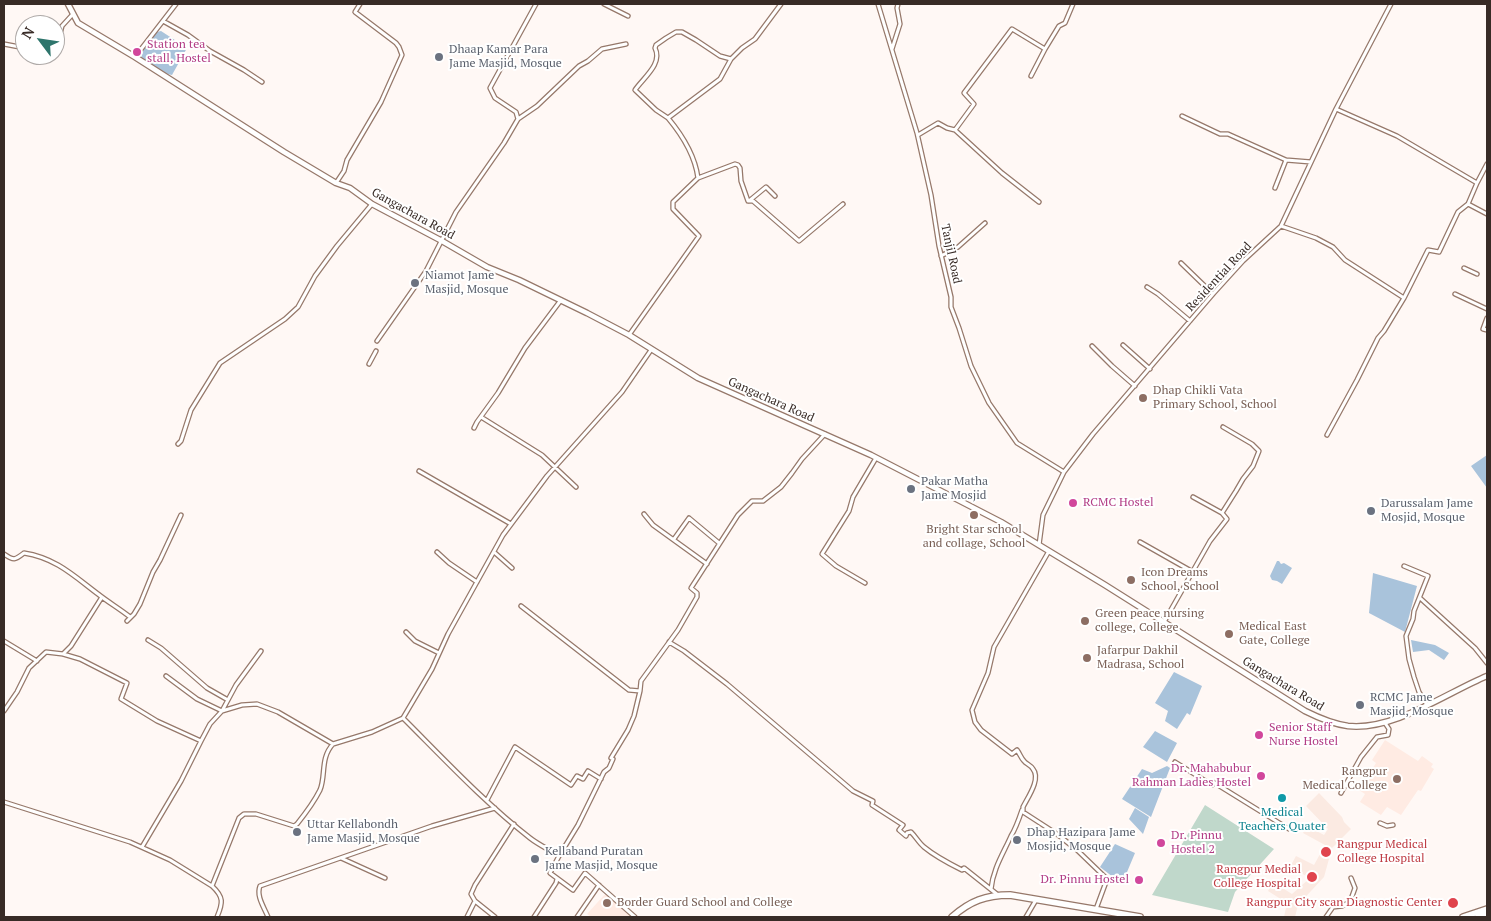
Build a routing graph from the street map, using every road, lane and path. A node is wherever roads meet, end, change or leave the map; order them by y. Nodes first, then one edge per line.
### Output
1 (68, 4) edge
2 (176, 4) edge
3 (360, 4) edge
4 (536, 4) edge
5 (604, 4) edge
6 (781, 4) edge
7 (878, 4) edge
8 (898, 4) edge
9 (1074, 4) edge
10 (1391, 4) edge
11 (73, 14) junction
12 (628, 16) dead end
13 (163, 21) junction
14 (65, 23) edge
15 (626, 44) dead end
16 (1045, 48) junction
17 (892, 49) junction
18 (135, 57) junction
19 (731, 59) junction
20 (1031, 76) dead end
21 (262, 82) dead end
22 (1336, 109) junction
23 (1182, 116) dead end
24 (668, 118) junction
25 (518, 119) junction
26 (955, 130) junction
27 (918, 136) junction
28 (1286, 160) junction
29 (1311, 162) junction
30 (1487, 164) edge
31 (698, 178) junction
32 (336, 183) junction
33 (1477, 183) junction
34 (1275, 188) dead end
35 (775, 196) dead end
36 (749, 201) junction
37 (1039, 202) dead end
38 (372, 204) junction
39 (843, 204) dead end
40 (1468, 204) junction
41 (1487, 214) edge
42 (985, 223) dead end
43 (1280, 226) junction
44 (442, 241) junction
45 (941, 256) junction
46 (1181, 262) dead end
47 (1464, 268) dead end
48 (1477, 274) dead end
49 (1147, 287) dead end
50 (1214, 294) junction
51 (1454, 294) dead end
52 (1404, 298) junction
53 (561, 300) junction
54 (1487, 309) edge
55 (1487, 318) edge
56 (1190, 321) junction
57 (1487, 330) edge
58 (629, 335) junction
59 (377, 341) dead end
60 (1123, 345) dead end
61 (1092, 346) dead end
62 (651, 350) junction
63 (376, 352) dead end
64 (369, 364) dead end
65 (1150, 369) junction
66 (1135, 386) junction
67 (481, 417) junction
68 (1223, 427) dead end
69 (474, 428) dead end
70 (825, 434) junction
71 (1327, 435) dead end
72 (178, 444) dead end
73 (876, 458) junction
74 (556, 468) junction
75 (419, 472) dead end
76 (1064, 472) junction
77 (576, 487) dead end
78 (1193, 497) dead end
79 (1222, 513) junction
80 (644, 514) dead end
81 (181, 515) dead end
82 (511, 524) junction
83 (674, 539) junction
84 (1140, 542) dead end
85 (720, 543) junction
86 (1039, 545) junction
87 (1049, 551) junction
88 (437, 552) dead end
89 (494, 552) junction
90 (4, 554) edge
91 (707, 564) junction
92 (1404, 566) dead end
93 (512, 568) dead end
94 (1193, 572) junction
95 (477, 582) junction
96 (865, 583) dead end
97 (102, 597) junction
98 (1420, 598) junction
99 (521, 606) dead end
100 (130, 617) junction
101 (127, 621) dead end
102 (1164, 622) junction
103 (406, 632) dead end
104 (148, 640) dead end
105 (4, 641) edge
106 (670, 642) junction
107 (261, 651) dead end
108 (439, 653) junction
109 (63, 654) junction
110 (37, 662) junction
111 (1487, 663) edge
112 (166, 676) dead end
113 (1487, 676) edge
114 (640, 691) junction
115 (228, 700) junction
116 (1427, 705) junction
117 (4, 711) edge
118 (403, 718) junction
119 (1385, 723) junction
120 (201, 741) junction
121 (333, 744) junction
122 (1175, 762) dead end
123 (601, 779) junction
124 (1342, 793) dead end
125 (487, 800) junction
126 (4, 802) edge
127 (495, 808) junction
128 (1022, 810) junction
129 (1380, 822) dead end
130 (514, 824) junction
131 (1393, 825) dead end
132 (1289, 829) dead end
133 (142, 847) junction
134 (560, 856) junction
135 (341, 858) junction
136 (385, 878) dead end
137 (1351, 878) dead end
138 (557, 879) junction
139 (599, 885) junction
140 (212, 886) junction
141 (991, 890) junction
142 (998, 895) junction
143 (1036, 900) junction
144 (475, 901) junction
145 (1096, 909) junction
146 (1487, 909) edge
147 (217, 917) edge
148 (268, 917) edge
149 (467, 917) edge
150 (495, 917) edge
151 (534, 917) edge
152 (577, 917) edge
153 (635, 917) edge
154 (952, 917) edge
155 (1026, 917) edge
156 (1140, 917) edge
157 (1326, 917) edge
158 (1463, 917) edge

1 - 11 main road, Gangachara Road
2 - 13 street
3 - 32 street
4 - 25 street
5 - 12 street
6 - 19 street
7 - 17 street, Tanjil Road
8 - 17 street
9 - 16 street
10 - 22 street, Residential Road
11 - 14 street
11 - 18 main road, Gangachara Road
13 - 18 street
13 - 21 street
15 - 25 street
16 - 20 street
16 - 26 street
17 - 27 street, Tanjil Road
18 - 32 main road, Gangachara Road
19 - 24 street
19 - 24 street
22 - 29 street, Residential Road
22 - 33 street
23 - 28 street
24 - 31 street
25 - 44 street
26 - 27 street
26 - 37 street
27 - 45 street, Tanjil Road
28 - 29 street
28 - 34 street
29 - 43 street, Residential Road
30 - 33 street
31 - 36 street
31 - 58 street
32 - 38 main road, Gangachara Road
33 - 40 street
35 - 36 street
36 - 39 street
38 - 44 main road, Gangachara Road
38 - 72 street
40 - 41 street
40 - 52 street
42 - 45 street
43 - 50 street, Residential Road
43 - 52 street
44 - 53 main road, Gangachara Road
44 - 59 street
45 - 76 street, Tanjil Road
46 - 50 street
47 - 48 street
49 - 56 street
50 - 56 street, Residential Road
51 - 54 street
52 - 71 street
53 - 58 main road, Gangachara Road
53 - 67 street
55 - 57 street
56 - 65 street, Residential Road
58 - 62 main road, Gangachara Road
60 - 65 street
61 - 66 street
62 - 70 main road, Gangachara Road
62 - 74 street
63 - 64 street
65 - 66 street, Residential Road
66 - 76 street, Residential Road
67 - 69 street
67 - 74 street
68 - 79 street
70 - 73 main road, Gangachara Road
70 - 85 street
73 - 86 main road, Gangachara Road
73 - 96 street
74 - 77 street
74 - 82 street
75 - 82 street
76 - 86 street, Residential Road
78 - 79 street
79 - 94 street
80 - 83 street
81 - 100 street
82 - 89 street
83 - 85 street
83 - 91 street
84 - 94 street
85 - 91 street
86 - 87 main road, Gangachara Road
87 - 102 main road, Gangachara Road
87 - 128 street
88 - 95 street
89 - 93 street
89 - 95 street
90 - 97 street
91 - 106 street
92 - 98 street
94 - 102 street
95 - 108 street
97 - 100 street
97 - 109 street
98 - 111 street
98 - 116 street
99 - 114 street
100 - 101 street
102 - 119 main road, Gangachara Road
103 - 108 street
104 - 115 street
105 - 110 street
106 - 114 street
106 - 141 street
107 - 115 street
108 - 118 street
109 - 110 street
109 - 120 street
110 - 117 street
112 - 115 street
113 - 116 main road, Gangachara Road
114 - 123 street
116 - 119 main road, Gangachara Road
118 - 121 street
118 - 125 street
119 - 124 street
120 - 121 street
120 - 133 street
121 - 140 street
122 - 132 street
123 - 125 street
123 - 134 street
125 - 127 street
126 - 133 street
127 - 130 street
127 - 135 street
128 - 141 street
128 - 145 street
129 - 131 street
130 - 134 street
130 - 144 street
133 - 140 street
134 - 138 street
135 - 136 street
135 - 148 street
137 - 157 street
138 - 139 street
138 - 151 street
139 - 152 street
139 - 153 street
140 - 147 street
141 - 142 street
142 - 143 highway
142 - 154 highway
143 - 145 highway
143 - 155 street
144 - 149 street
144 - 150 street
145 - 156 highway
146 - 158 highway

